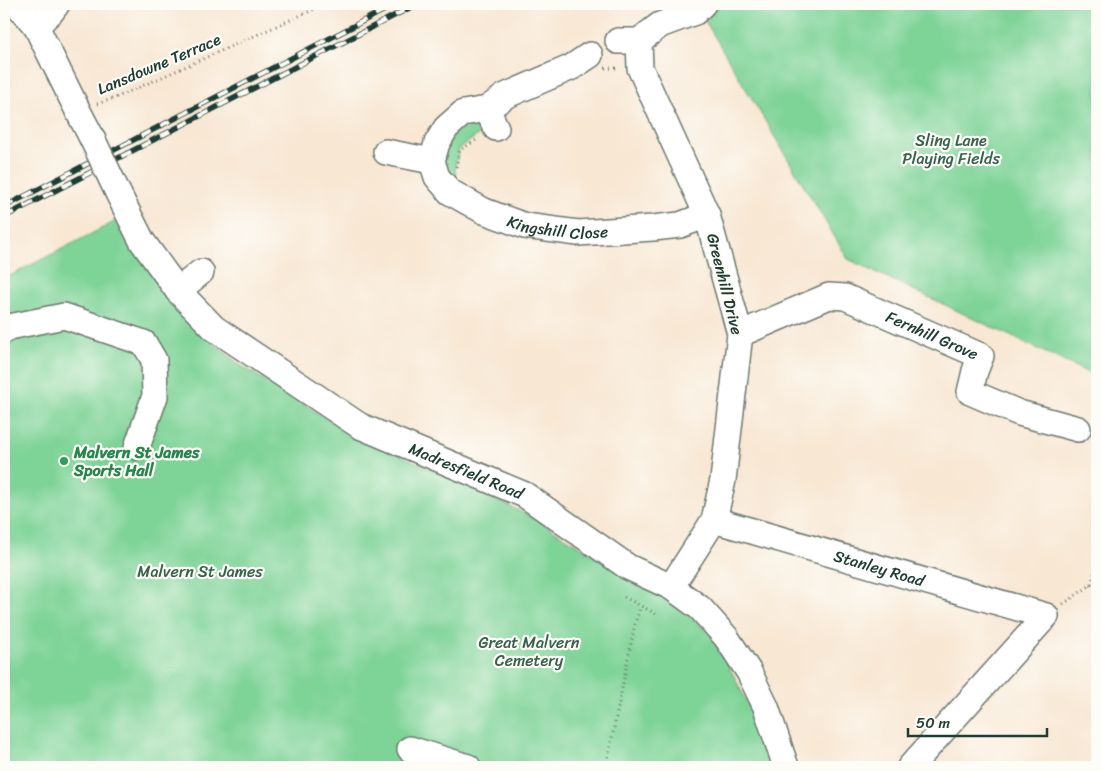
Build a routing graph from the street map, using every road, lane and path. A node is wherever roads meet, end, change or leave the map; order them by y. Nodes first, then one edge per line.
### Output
1 (17, 4) edge
2 (58, 4) edge
3 (326, 4) edge
4 (704, 4) edge
5 (36, 26) junction
6 (590, 55) dead end
7 (78, 111) junction
8 (496, 111) junction
9 (386, 152) dead end
10 (432, 161) junction
11 (460, 197) junction
12 (707, 215) junction
13 (201, 272) dead end
14 (178, 291) junction
15 (4, 331) edge
16 (740, 334) junction
17 (1078, 429) dead end
18 (137, 447) dead end
19 (714, 520) junction
20 (1097, 564) edge
21 (1091, 585) junction
22 (671, 587) junction
23 (1097, 591) edge
24 (624, 597) dead end
25 (642, 606) junction
26 (658, 615) dead end
27 (1046, 616) junction
28 (410, 749) dead end
29 (468, 767) edge
30 (606, 767) edge
31 (786, 767) edge
32 (910, 767) edge

1 - 5 street
2 - 5 street
3 - 7 path, Lansdowne Terrace
4 - 12 street, Greenhill Drive
5 - 7 street
6 - 8 street
7 - 14 street, Madresfield Road, bridge
8 - 10 street
8 - 11 path
9 - 10 street
10 - 11 street, Kingshill Close
11 - 12 street, Kingshill Close
12 - 16 street, Greenhill Drive
13 - 14 street
14 - 22 street, Madresfield Road
15 - 18 street
16 - 17 street, Fernhill Grove
16 - 19 street, Greenhill Drive
19 - 22 street, Greenhill Drive
19 - 27 street, Stanley Road
20 - 21 path
21 - 23 path
21 - 27 path
22 - 31 street, Madresfield Road
24 - 25 path
25 - 26 path
25 - 30 path
27 - 32 street
28 - 29 street

